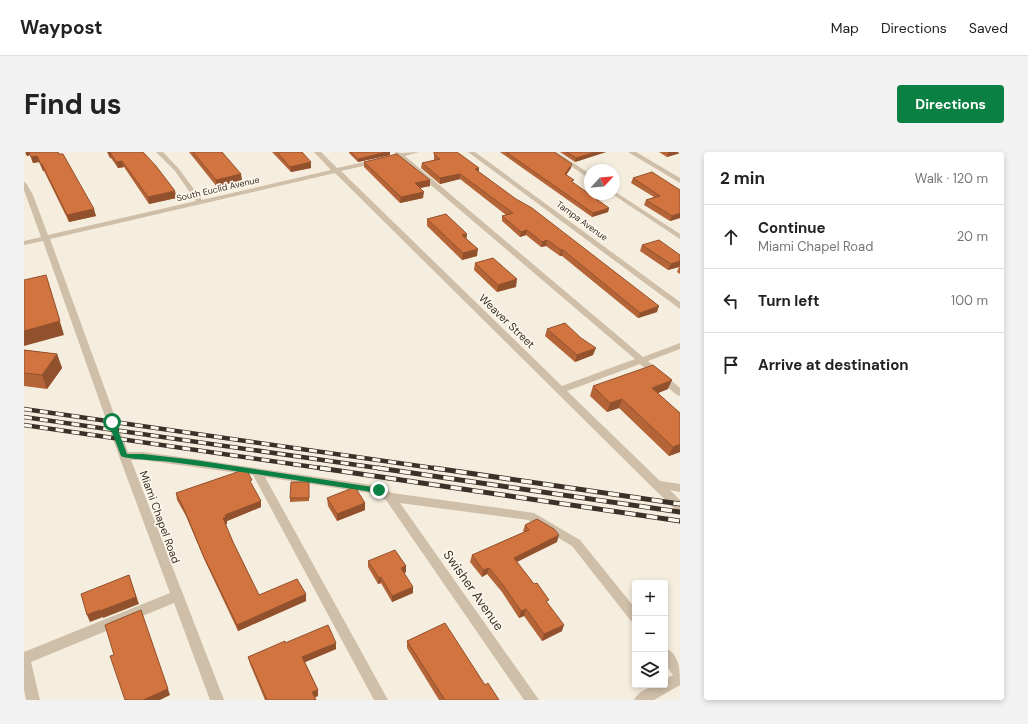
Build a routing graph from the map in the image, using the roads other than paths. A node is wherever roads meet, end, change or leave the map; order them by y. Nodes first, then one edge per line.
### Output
1 (159, 152) edge
2 (317, 152) edge
3 (416, 152) edge
4 (472, 152) edge
5 (553, 152) edge
6 (631, 152) edge
7 (398, 154) edge
8 (336, 171) junction
9 (584, 173) edge
10 (680, 181) edge
11 (24, 184) edge
12 (620, 197) edge
13 (200, 202) junction
14 (680, 237) edge
15 (45, 238) junction
16 (24, 243) edge
17 (680, 306) edge
18 (680, 346) edge
19 (642, 360) junction
20 (561, 390) junction
21 (680, 393) edge
22 (124, 456) junction
23 (257, 473) junction
24 (656, 484) junction
25 (680, 488) edge
26 (390, 497) junction
27 (680, 507) edge
28 (176, 596) junction
29 (634, 616) edge
30 (24, 658) edge
31 (668, 658) edge
32 (680, 673) edge
33 (680, 678) edge
34 (33, 700) edge
35 (217, 700) edge
36 (381, 700) edge
37 (532, 700) edge
38 (641, 700) edge

1 - 13 street
2 - 8 street, Weaver Street
3 - 7 street, South Euclid Avenue
4 - 17 street, Tampa Avenue
5 - 9 street
6 - 10 street
7 - 8 street, South Euclid Avenue
7 - 19 street
8 - 13 street, South Euclid Avenue
8 - 20 street, Weaver Street
11 - 15 street, Miami Chapel Road
12 - 14 street
13 - 15 street, South Euclid Avenue
15 - 16 street, South Euclid Avenue
15 - 22 street, Miami Chapel Road
18 - 19 street
19 - 20 street
19 - 21 street
20 - 24 street, Weaver Street
22 - 23 street
22 - 28 street, Miami Chapel Road
23 - 26 street
23 - 36 street
24 - 25 street
24 - 27 street, Weaver Street
26 - 29 street
26 - 37 street, Swisher Avenue
28 - 30 street
28 - 35 street, Miami Chapel Road
30 - 34 street
31 - 32 street
33 - 38 street

